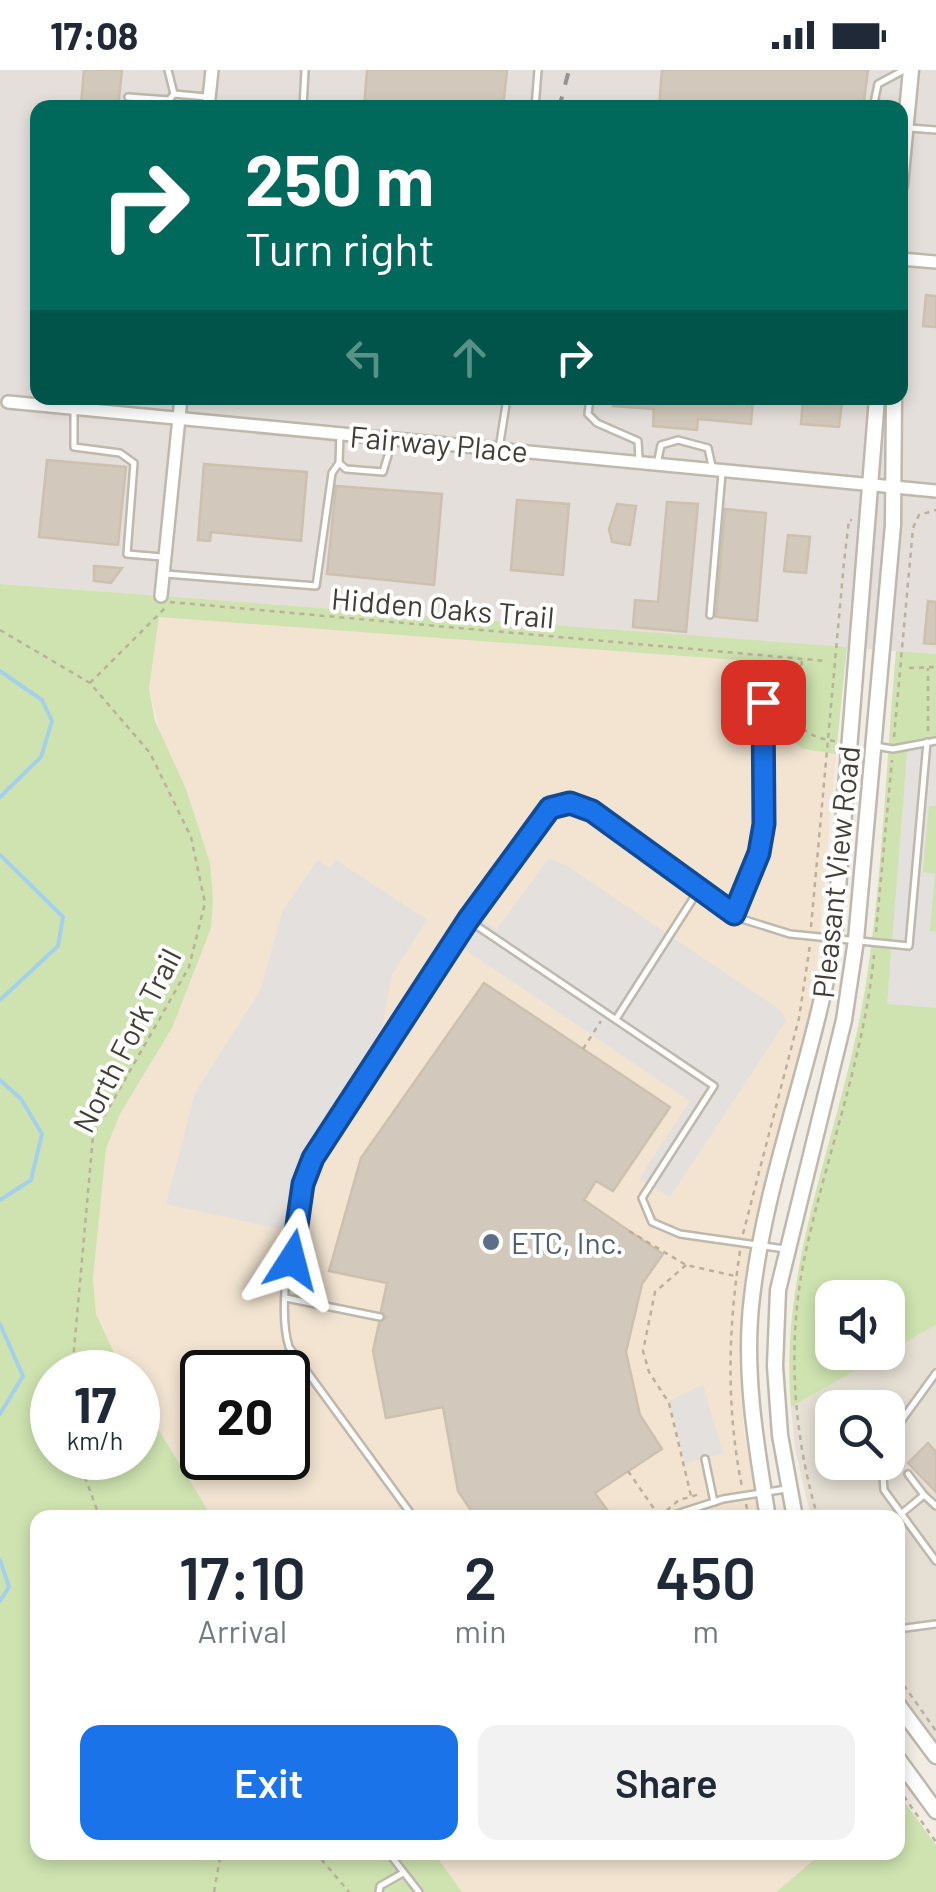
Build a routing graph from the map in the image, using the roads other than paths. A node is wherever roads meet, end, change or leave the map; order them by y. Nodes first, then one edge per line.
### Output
1 (168, 70) edge
2 (212, 70) edge
3 (304, 70) edge
4 (538, 70) edge
5 (908, 70) edge
6 (174, 94) junction
7 (128, 97) dead end
8 (200, 100) edge
9 (209, 100) edge
10 (303, 100) edge
11 (535, 100) edge
12 (874, 100) edge
13 (905, 100) edge
14 (908, 127) edge
15 (936, 130) edge
16 (908, 260) edge
17 (936, 262) edge
18 (8, 402) dead end
19 (30, 404) edge
20 (41, 405) edge
21 (92, 405) edge
22 (104, 405) edge
23 (180, 405) edge
24 (506, 405) edge
25 (589, 405) edge
26 (876, 405) edge
27 (894, 405) edge
28 (74, 408) junction
29 (179, 418) junction
30 (340, 434) junction
31 (392, 439) junction
32 (499, 449) junction
33 (640, 462) junction
34 (339, 463) junction
35 (658, 464) junction
36 (718, 470) junction
37 (870, 484) junction
38 (894, 486) junction
39 (936, 491) edge
40 (165, 558) junction
41 (164, 574) junction
42 (161, 596) dead end
43 (710, 615) dead end
44 (763, 702) dead end
45 (936, 740) edge
46 (927, 742) junction
47 (873, 746) junction
48 (698, 891) junction
49 (734, 914) junction
50 (468, 920) junction
51 (834, 939) junction
52 (856, 940) junction
53 (616, 1019) junction
54 (760, 1246) junction
55 (788, 1249) junction
56 (286, 1298) junction
57 (380, 1317) dead end
58 (935, 1378) edge
59 (905, 1417) edge
60 (706, 1459) dead end
61 (908, 1474) dead end
62 (883, 1480) edge
63 (788, 1489) junction
64 (764, 1492) junction
65 (924, 1494) junction
66 (714, 1502) junction
67 (936, 1506) edge
68 (408, 1510) edge
69 (689, 1510) edge
70 (767, 1510) edge
71 (793, 1510) edge
72 (898, 1510) edge
73 (905, 1511) edge
74 (905, 1519) edge
75 (936, 1561) edge
76 (936, 1624) edge
77 (905, 1628) edge
78 (905, 1714) edge
79 (936, 1756) edge
80 (905, 1769) edge
81 (936, 1811) edge
82 (394, 1860) edge
83 (404, 1873) junction
84 (379, 1892) edge
85 (419, 1892) edge

1 - 6 lane
2 - 9 street
3 - 10 lane
4 - 11 lane
5 - 12 lane
5 - 13 street
6 - 7 lane
6 - 8 lane
14 - 15 lane
16 - 17 street
18 - 19 street, Fairway Place
20 - 28 street, Fairway Place
21 - 28 street, Fairway Place
22 - 29 street, Fairway Place
23 - 29 street
24 - 32 lane
25 - 33 lane
26 - 37 street, Pleasant View Road
27 - 38 street, Pleasant View Road
28 - 40 lane
29 - 30 street, Fairway Place
29 - 40 street
30 - 31 street, Fairway Place
30 - 34 lane
31 - 32 street, Fairway Place
31 - 34 lane
32 - 33 street, Fairway Place
33 - 35 street, Fairway Place
34 - 41 lane
35 - 36 street, Fairway Place
35 - 36 lane
36 - 37 street, Fairway Place
36 - 43 lane
37 - 38 street, Fairway Place
37 - 51 street, Pleasant View Road
38 - 39 street, Fairway Place
38 - 47 street, Pleasant View Road
40 - 41 street
41 - 42 street
44 - 49 lane
45 - 46 lane
46 - 47 lane
46 - 52 lane
47 - 52 street, Pleasant View Road
48 - 49 lane
48 - 50 lane
48 - 53 lane
49 - 51 lane
50 - 53 lane
50 - 56 lane
51 - 52 lane
51 - 54 street, Pleasant View Road
52 - 55 street, Pleasant View Road
53 - 54 lane
54 - 55 lane
54 - 64 street, Pleasant View Road
55 - 63 street, Pleasant View Road
56 - 57 lane
56 - 68 lane
58 - 59 lane
60 - 66 lane
61 - 65 lane
62 - 72 lane
63 - 64 lane
63 - 71 street, Pleasant View Road
64 - 66 lane
64 - 70 street, Pleasant View Road
65 - 67 lane
65 - 73 lane
66 - 69 lane
74 - 75 lane
76 - 77 lane
78 - 79 street
80 - 81 street
82 - 83 lane
83 - 84 lane
83 - 85 lane

